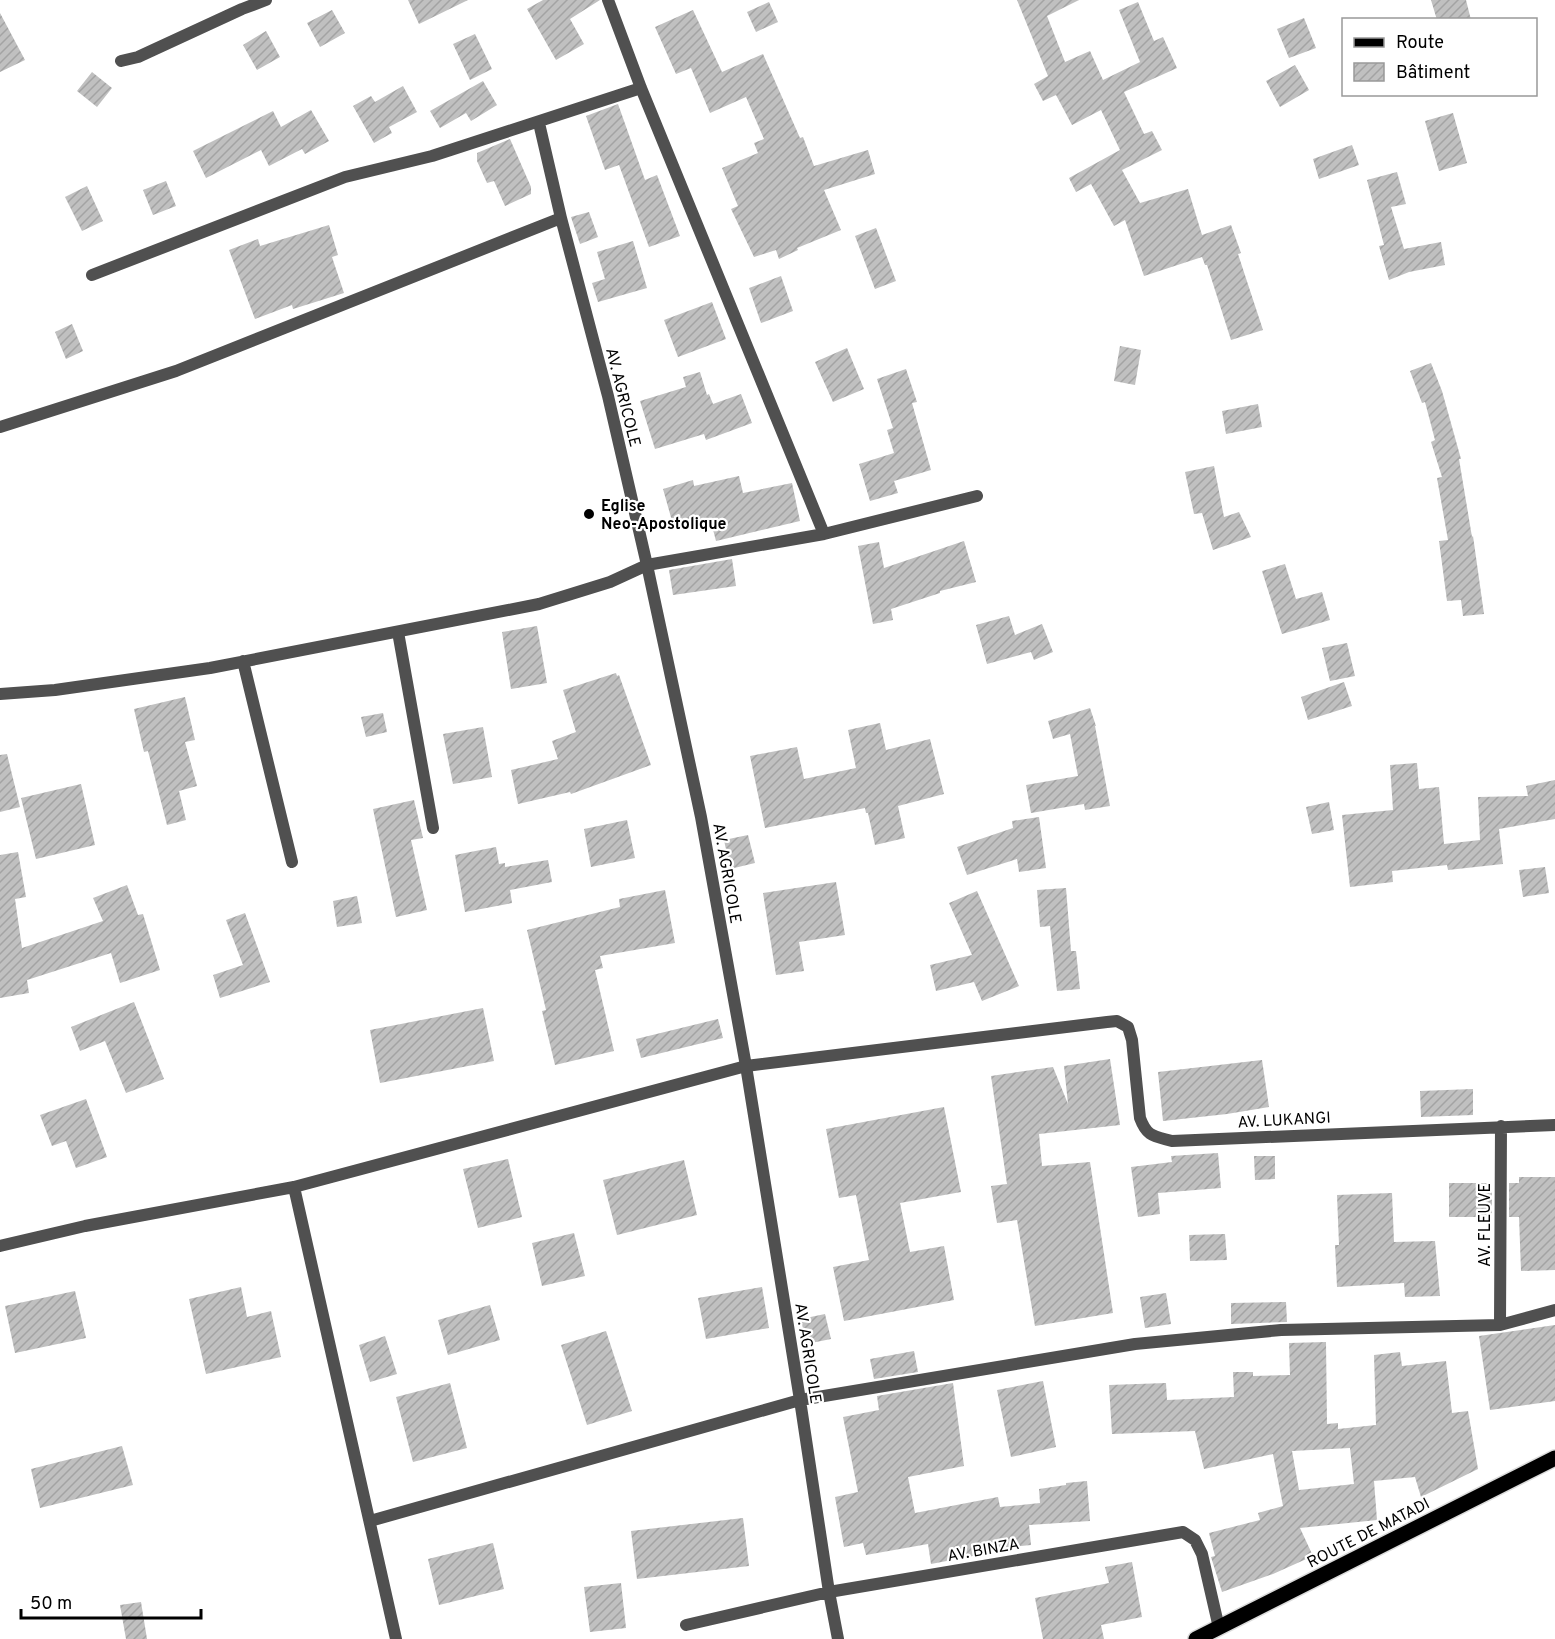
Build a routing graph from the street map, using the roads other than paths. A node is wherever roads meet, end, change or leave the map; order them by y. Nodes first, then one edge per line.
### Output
1 (266, 0) edge
2 (608, 0) edge
3 (121, 61) dead end
4 (641, 88) junction
5 (539, 123) junction
6 (561, 218) junction
7 (92, 275) dead end
8 (0, 427) edge
9 (977, 496) dead end
10 (824, 534) junction
11 (647, 565) junction
12 (398, 632) junction
13 (243, 661) junction
14 (0, 694) edge
15 (433, 828) dead end
16 (292, 862) dead end
17 (746, 1066) junction
18 (1555, 1125) edge
19 (1501, 1126) junction
20 (294, 1187) junction
21 (0, 1246) edge
22 (1555, 1310) edge
23 (1500, 1324) junction
24 (800, 1400) junction
25 (1555, 1458) edge
26 (370, 1521) junction
27 (829, 1592) junction
28 (686, 1624) dead end
29 (1219, 1628) junction
30 (396, 1639) edge
31 (838, 1639) edge
32 (1197, 1639) edge

1 - 3 street
2 - 4 street
4 - 5 street
4 - 10 street
5 - 6 street, AV. AGRICOLE
5 - 7 street
6 - 8 street
6 - 11 street, AV. AGRICOLE
9 - 10 street
10 - 11 street
11 - 12 street
11 - 17 street, AV. AGRICOLE
12 - 13 street
12 - 15 street
13 - 14 street
13 - 16 street
17 - 19 street, AV. LUKANGI
17 - 20 street
17 - 24 street, AV. AGRICOLE
18 - 19 street, AV. LUKANGI
19 - 23 street, AV. FLEUVE
20 - 21 street
20 - 26 street
22 - 23 street
23 - 24 street
24 - 26 street
24 - 27 street, AV. AGRICOLE
25 - 29 main road, ROUTE DE MATADI
26 - 30 street
27 - 28 street, AV. BINZA
27 - 29 street, AV. BINZA
27 - 31 street, AV. AGRICOLE
29 - 32 main road, ROUTE DE MATADI

